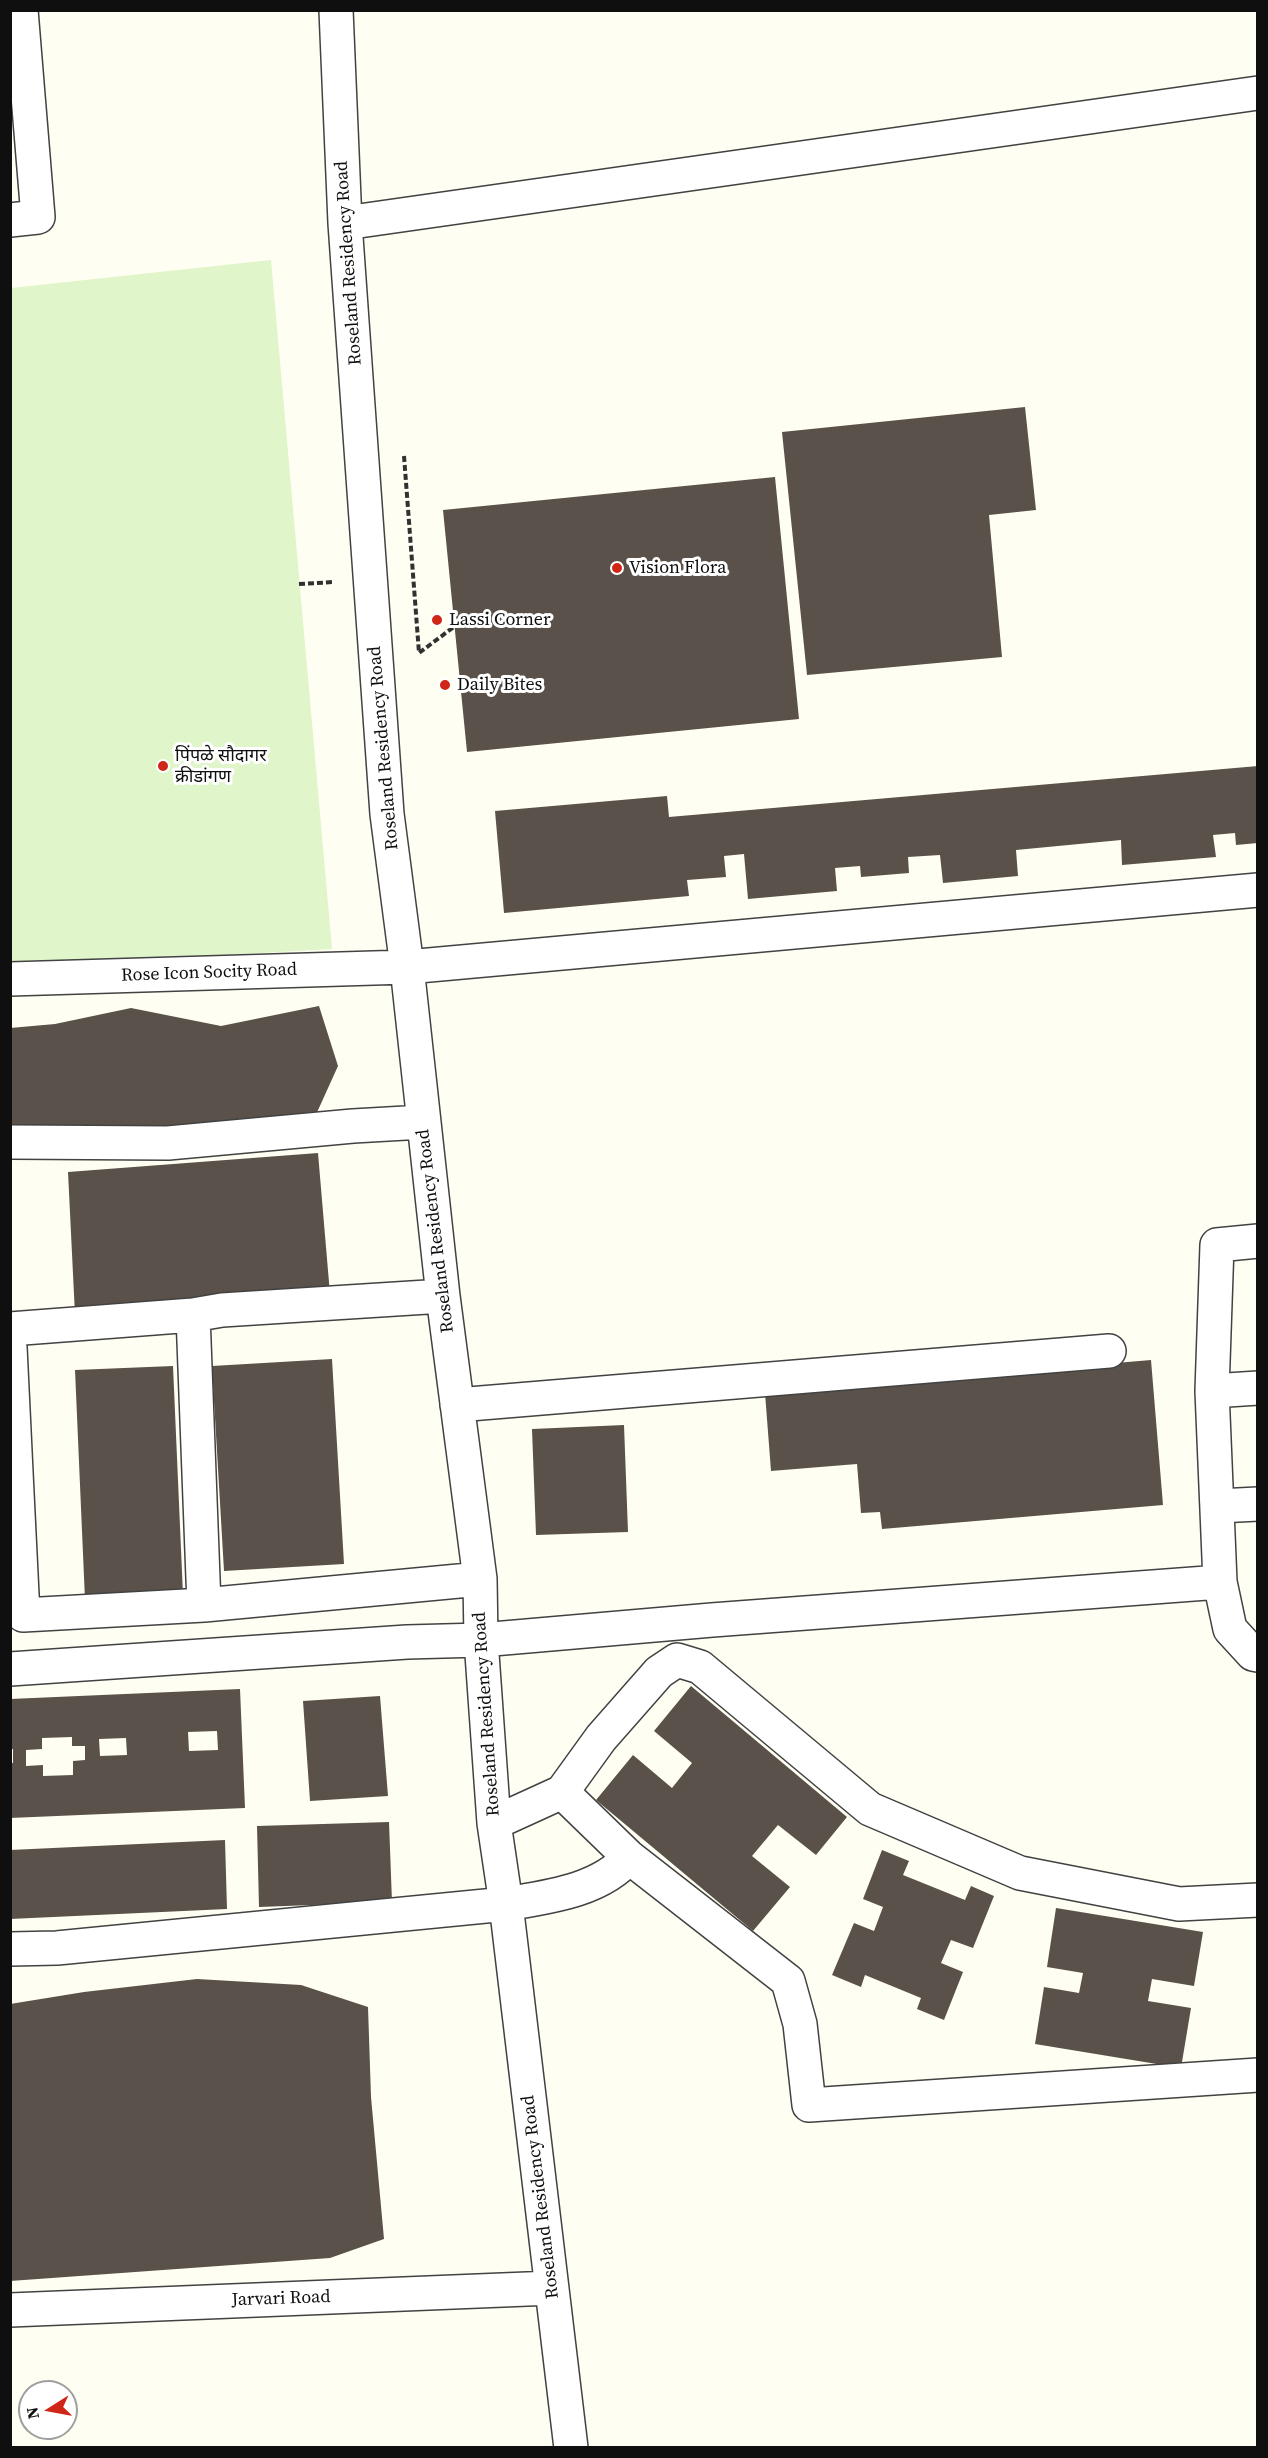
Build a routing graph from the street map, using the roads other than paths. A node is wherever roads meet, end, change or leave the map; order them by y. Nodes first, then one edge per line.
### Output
1 (336, 10) edge
2 (18, 22) edge
3 (1257, 93) edge
4 (10, 220) edge
5 (345, 223) junction
6 (1257, 890) edge
7 (407, 968) junction
8 (10, 979) edge
9 (423, 1122) junction
10 (10, 1142) edge
11 (1257, 1241) edge
12 (443, 1296) junction
13 (193, 1315) junction
14 (10, 1329) edge
15 (10, 1347) edge
16 (1109, 1351) dead end
17 (1257, 1388) edge
18 (1212, 1390) junction
19 (457, 1405) junction
20 (14, 1493) edge
21 (1257, 1504) edge
22 (1218, 1506) junction
23 (480, 1579) junction
24 (1220, 1582) junction
25 (204, 1605) junction
26 (481, 1640) junction
27 (1257, 1655) edge
28 (10, 1669) edge
29 (562, 1792) junction
30 (494, 1823) junction
31 (628, 1857) junction
32 (1257, 1900) edge
33 (506, 1904) junction
34 (10, 1949) edge
35 (1257, 2075) edge
36 (552, 2288) junction
37 (10, 2310) edge
38 (572, 2448) edge

1 - 5 street, Roseland Residency Road
2 - 4 street
3 - 5 street
5 - 7 street, Roseland Residency Road
6 - 7 street, Rose Icon Socity Road
7 - 8 street, Rose Icon Socity Road
7 - 9 street, Roseland Residency Road
9 - 10 street
9 - 12 street, Roseland Residency Road
11 - 18 street
12 - 13 street
12 - 19 street, Roseland Residency Road
13 - 14 street
13 - 25 street
15 - 20 street
16 - 19 street
17 - 18 street
18 - 22 street
19 - 23 street, Roseland Residency Road
20 - 25 street
21 - 22 street
22 - 24 street
23 - 25 street
23 - 26 street, Roseland Residency Road
24 - 26 street
24 - 27 street
26 - 28 street
26 - 30 street, Roseland Residency Road
29 - 30 street
29 - 31 street
29 - 32 street
30 - 33 street, Roseland Residency Road
31 - 33 street
31 - 35 street
33 - 34 street
33 - 36 street, Roseland Residency Road
36 - 37 street, Jarvari Road
36 - 38 street, Roseland Residency Road

